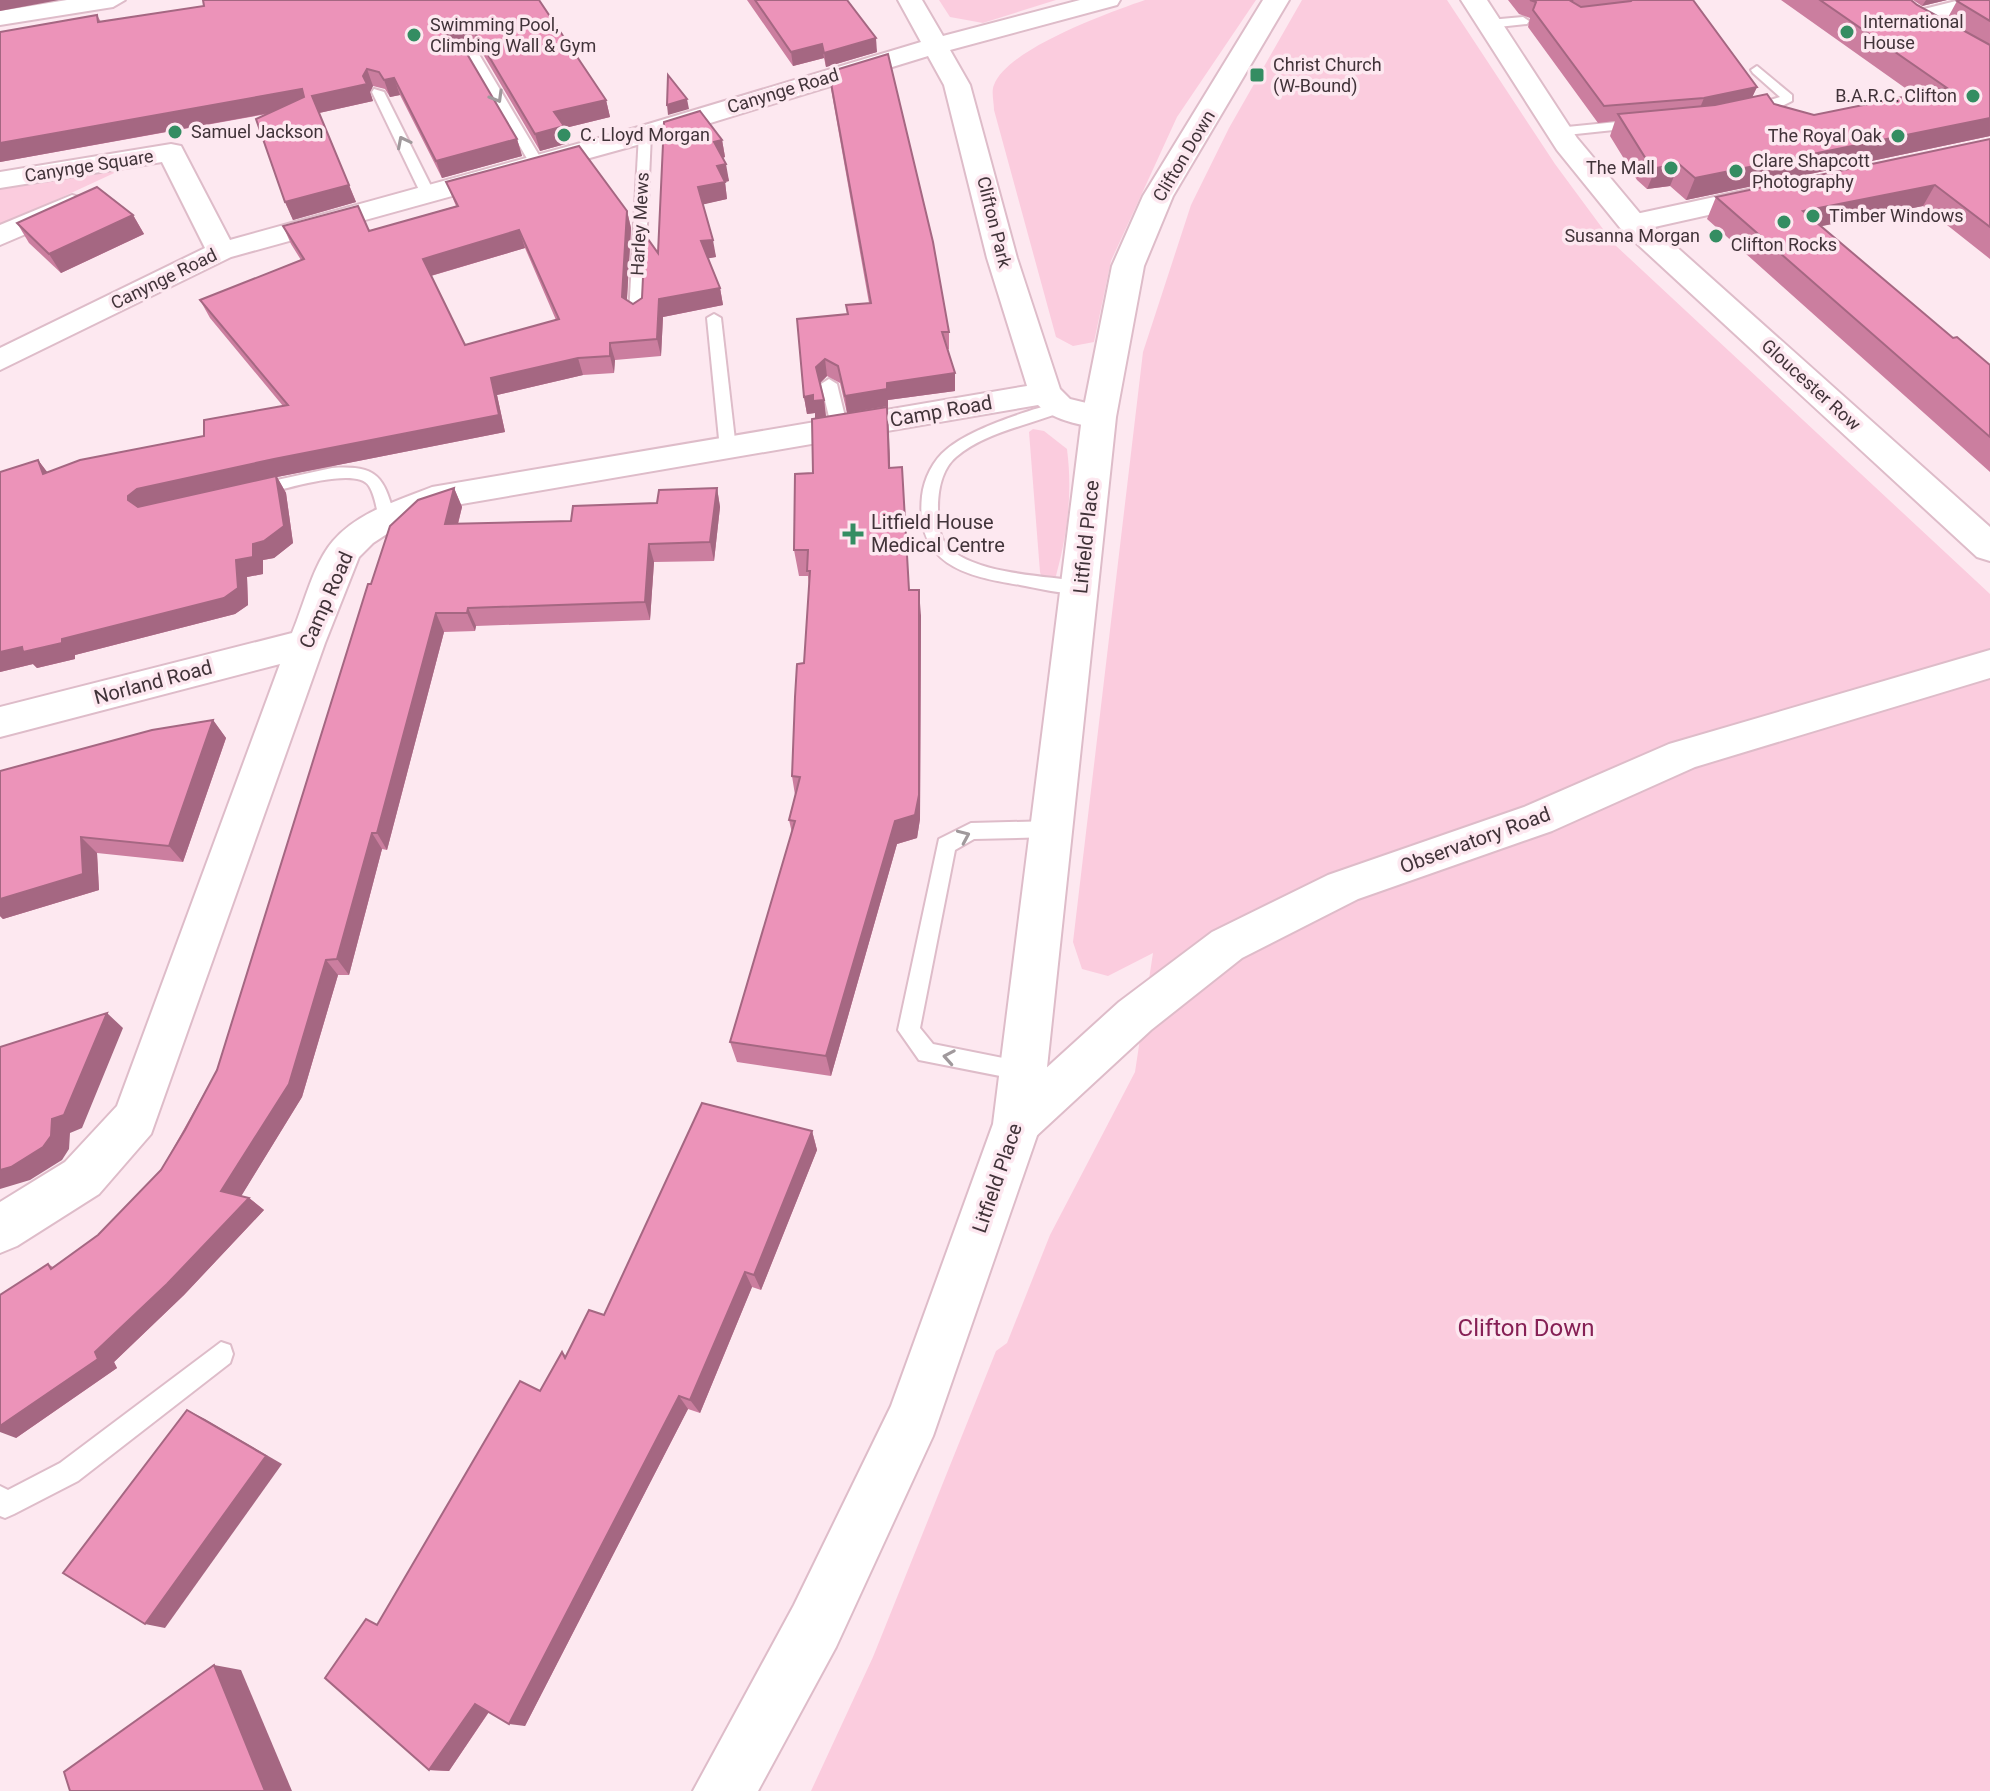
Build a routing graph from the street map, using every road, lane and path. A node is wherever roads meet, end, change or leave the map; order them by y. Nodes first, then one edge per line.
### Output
1 (113, 0) edge
2 (910, 0) edge
3 (1108, 0) edge
4 (1276, 0) edge
5 (1990, 0) edge
6 (1075, 11) junction
7 (1481, 12) edge
8 (0, 18) edge
9 (1523, 21) dead end
10 (1941, 33) edge
11 (937, 48) junction
12 (448, 56) edge
13 (998, 56) dead end
14 (1757, 70) dead end
15 (977, 74) dead end
16 (378, 92) edge
17 (1727, 115) edge
18 (1651, 123) edge
19 (970, 124) junction
20 (1557, 132) junction
21 (645, 134) junction
22 (174, 158) junction
23 (536, 162) junction
24 (0, 180) edge
25 (1801, 186) edge
26 (427, 192) junction
27 (1632, 223) junction
28 (0, 236) edge
29 (221, 251) junction
30 (636, 315) edge
31 (714, 318) dead end
32 (0, 360) edge
33 (829, 384) edge
34 (1068, 405) junction
35 (840, 429) junction
36 (728, 449) junction
37 (240, 495) edge
38 (387, 518) junction
39 (1990, 548) edge
40 (1080, 587) junction
41 (306, 643) junction
42 (1990, 664) edge
43 (0, 722) edge
44 (1053, 829) junction
45 (1025, 1071) junction
46 (1017, 1124) junction
47 (0, 1229) edge
48 (221, 1354) dead end
49 (0, 1499) edge
50 (724, 1791) edge

1 - 8 street
2 - 11 street, Clifton Park
3 - 6 street
4 - 34 street, Clifton Down
5 - 10 street
6 - 11 street, Canynge Road
6 - 13 street
7 - 9 lane
7 - 20 street, Gloucester Row
11 - 19 street, Clifton Park
11 - 21 street, Canynge Road
12 -> 23 lane
14 - 17 lane
15 - 19 street
26 -> 16 lane
18 - 20 lane
19 - 34 street, Clifton Park
20 - 27 street, Gloucester Row
21 - 23 street, Canynge Road
21 - 30 lane, Harley Mews
22 - 24 street, Canynge Square
22 - 28 street, Canynge Square
22 - 29 street, Canynge Square
23 - 26 street, Canynge Road
25 - 27 street
26 - 29 street, Canynge Road
27 - 39 street, Gloucester Row
29 - 32 street, Canynge Road
31 - 36 lane
33 - 35 lane
34 - 35 street, Camp Road
34 - 40 street, Litfield Place
34 - 40 lane
35 - 36 street, Camp Road
36 - 38 street, Camp Road
37 - 38 lane
38 - 41 street, Camp Road
40 - 44 street, Litfield Place
41 - 43 street, Norland Road
41 - 47 street, Camp Road
42 - 46 street, Observatory Road
44 - 45 street, Litfield Place
45 -> 44 lane
45 - 46 street, Litfield Place
46 - 50 street, Litfield Place
48 - 49 lane

